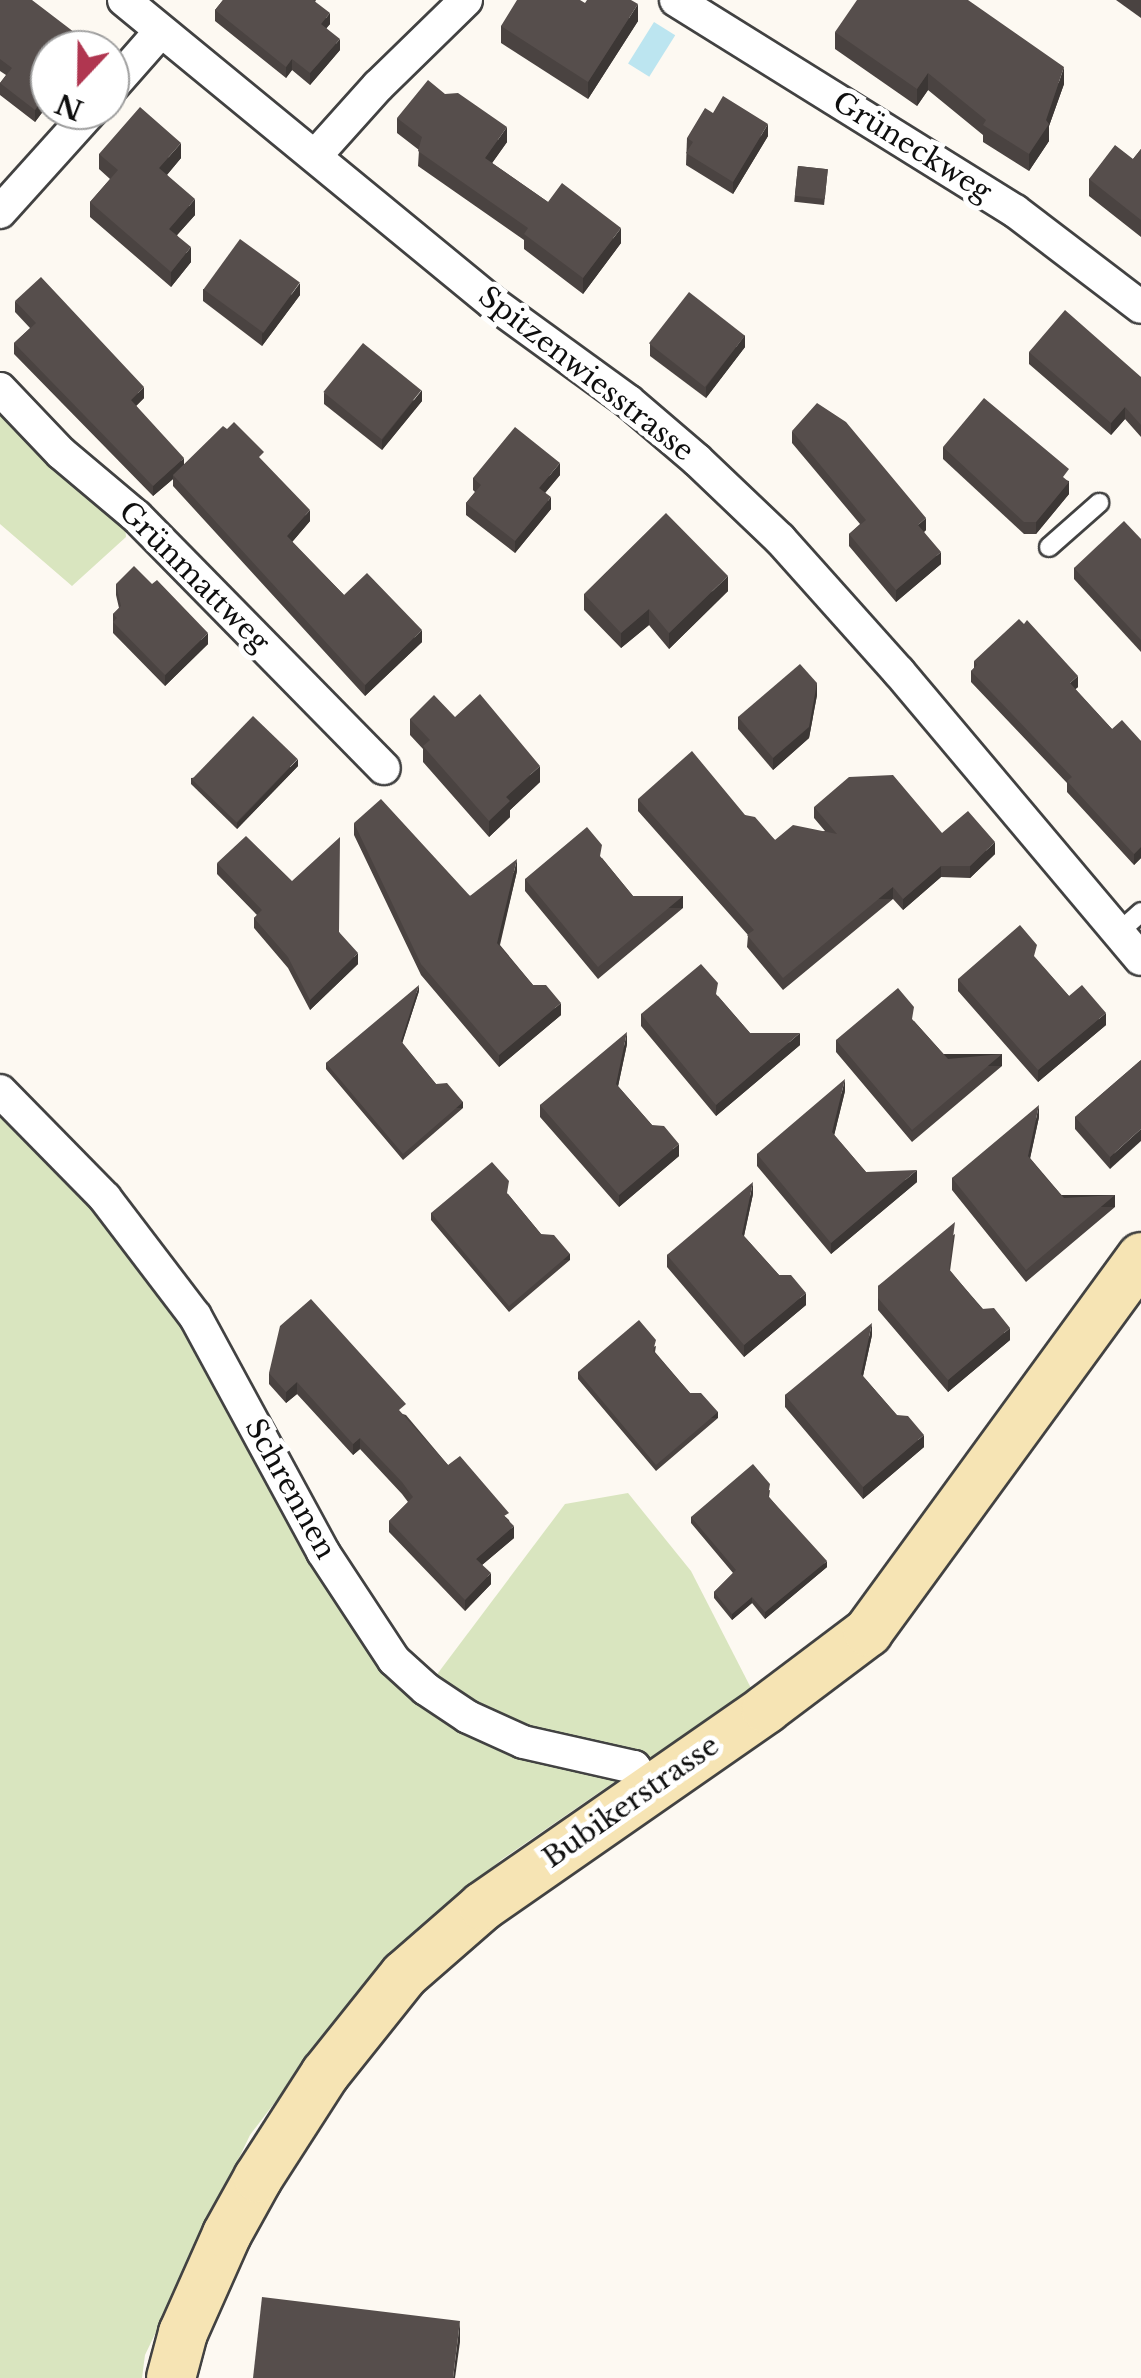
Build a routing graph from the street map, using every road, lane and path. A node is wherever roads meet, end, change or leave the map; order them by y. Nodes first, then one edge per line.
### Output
1 (124, 0) edge
2 (466, 0) edge
3 (676, 0) edge
4 (162, 31) junction
5 (130, 67) edge
6 (74, 130) edge
7 (316, 155) junction
8 (0, 212) edge
9 (1141, 307) edge
10 (0, 389) edge
11 (1099, 503) dead end
12 (1049, 547) dead end
13 (384, 768) dead end
14 (1130, 922) edge
15 (1141, 959) edge
16 (0, 1090) edge
17 (1141, 1257) edge
18 (651, 1789) junction
19 (171, 2378) edge

1 - 4 street, Spitzenwiesstrasse
2 - 7 street
3 - 9 street, Grüneckweg
4 - 5 street
4 - 7 street, Spitzenwiesstrasse
6 - 8 street
7 - 14 street, Spitzenwiesstrasse
10 - 13 street, Grünmattweg
11 - 12 lane
14 - 15 street, Spitzenwiesstrasse
16 - 18 street, Schrennen
17 - 18 street, Bubikerstrasse
18 - 19 street, Bubikerstrasse

